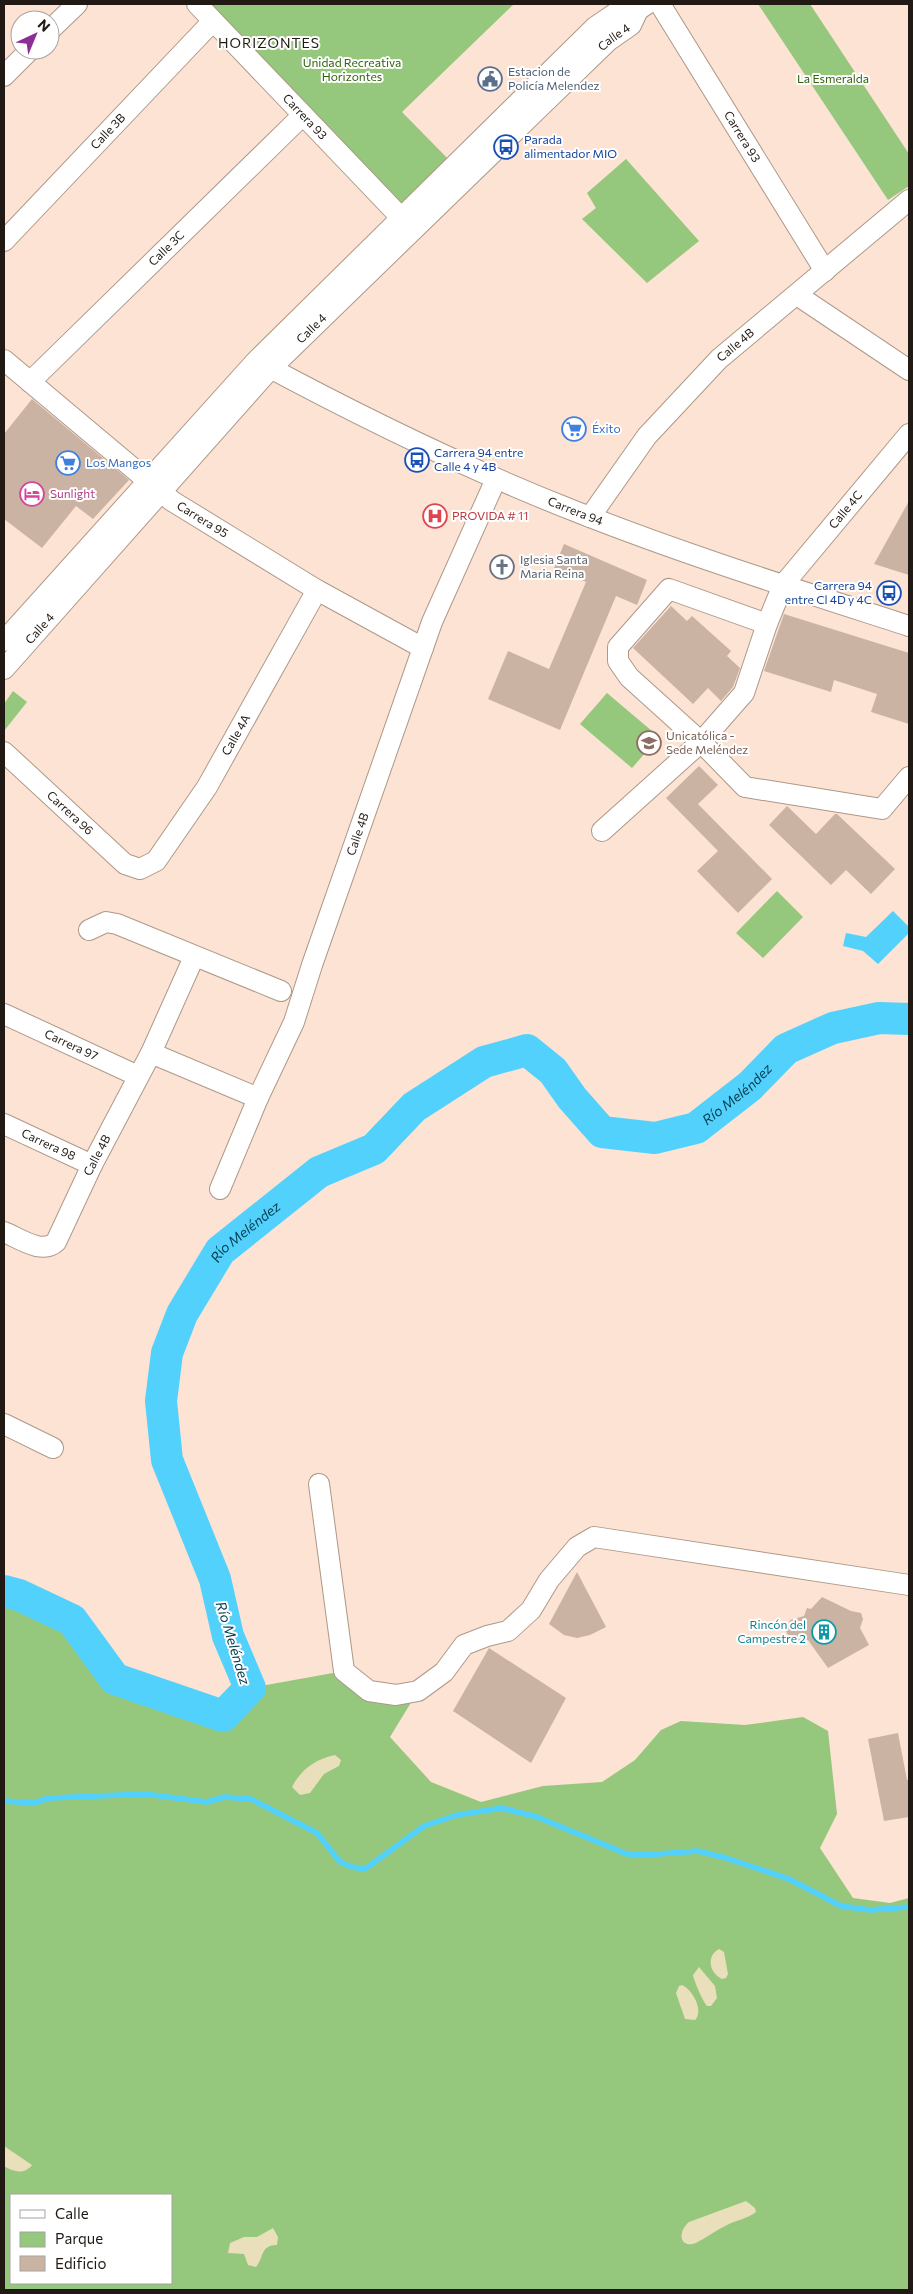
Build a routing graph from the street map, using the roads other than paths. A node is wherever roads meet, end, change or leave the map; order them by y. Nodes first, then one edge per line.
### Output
1 (78, 4) edge
2 (197, 4) edge
3 (660, 4) edge
4 (643, 7) edge
5 (60, 21) edge
6 (213, 21) junction
7 (20, 60) edge
8 (4, 76) edge
9 (303, 114) junction
10 (909, 200) edge
11 (407, 224) junction
12 (4, 241) edge
13 (825, 271) junction
14 (797, 295) junction
15 (4, 360) edge
16 (264, 364) junction
17 (909, 370) edge
18 (30, 382) junction
19 (909, 434) edge
20 (496, 479) junction
21 (155, 488) junction
22 (590, 517) junction
23 (783, 584) junction
24 (317, 590) junction
25 (766, 624) junction
26 (909, 626) edge
27 (4, 641) edge
28 (422, 648) junction
29 (4, 669) edge
30 (701, 742) junction
31 (4, 752) edge
32 (909, 777) edge
33 (602, 830) dead end
34 (140, 869) joint
35 (89, 930) dead end
36 (194, 957) junction
37 (281, 991) dead end
38 (4, 1014) edge
39 (151, 1053) junction
40 (138, 1076) junction
41 (258, 1098) junction
42 (4, 1124) edge
43 (92, 1165) junction
44 (220, 1189) dead end
45 (4, 1232) edge
46 (4, 1424) edge
47 (53, 1448) dead end
48 (319, 1484) dead end
49 (909, 1585) edge

1 - 5 street
2 - 6 street, Carrera 93
3 - 13 street, Carrera 93
4 - 11 street, Calle 4
6 - 9 street, Carrera 93
6 - 12 street, Calle 3B
7 - 8 street
9 - 11 street, Carrera 93
9 - 18 street, Calle 3C
10 - 13 street, Calle 4B
11 - 16 street, Calle 4
13 - 14 street, Calle 4B
14 - 17 street
14 - 22 street, Calle 4B
15 - 18 street, Carrera 95
16 - 20 street, Carrera 94
16 - 21 street, Calle 4
18 - 21 street, Carrera 95
19 - 23 street, Calle 4C
20 - 22 street, Carrera 94
20 - 28 street, Calle 4B
21 - 24 street, Carrera 95
21 - 27 street, Calle 4
21 - 29 street, Calle 4
22 - 23 street, Carrera 94
23 - 25 street, Calle 4C
23 - 26 street, Carrera 94
24 - 28 street, Carrera 95
24 - 34 street, Calle 4A
25 - 30 street, Calle 4C
25 - 30 street
28 - 41 street, Calle 4B
30 - 32 street
30 - 33 street, Calle 4C
31 - 34 street, Carrera 96
35 - 36 street
36 - 37 street
36 - 39 street, Calle 4B
38 - 40 street, Carrera 97
39 - 40 street, Calle 4B
39 - 41 street
40 - 43 street, Calle 4B
41 - 44 street, Calle 4B
42 - 43 street, Carrera 98
43 - 45 street, Calle 4B
46 - 47 street
48 - 49 street

